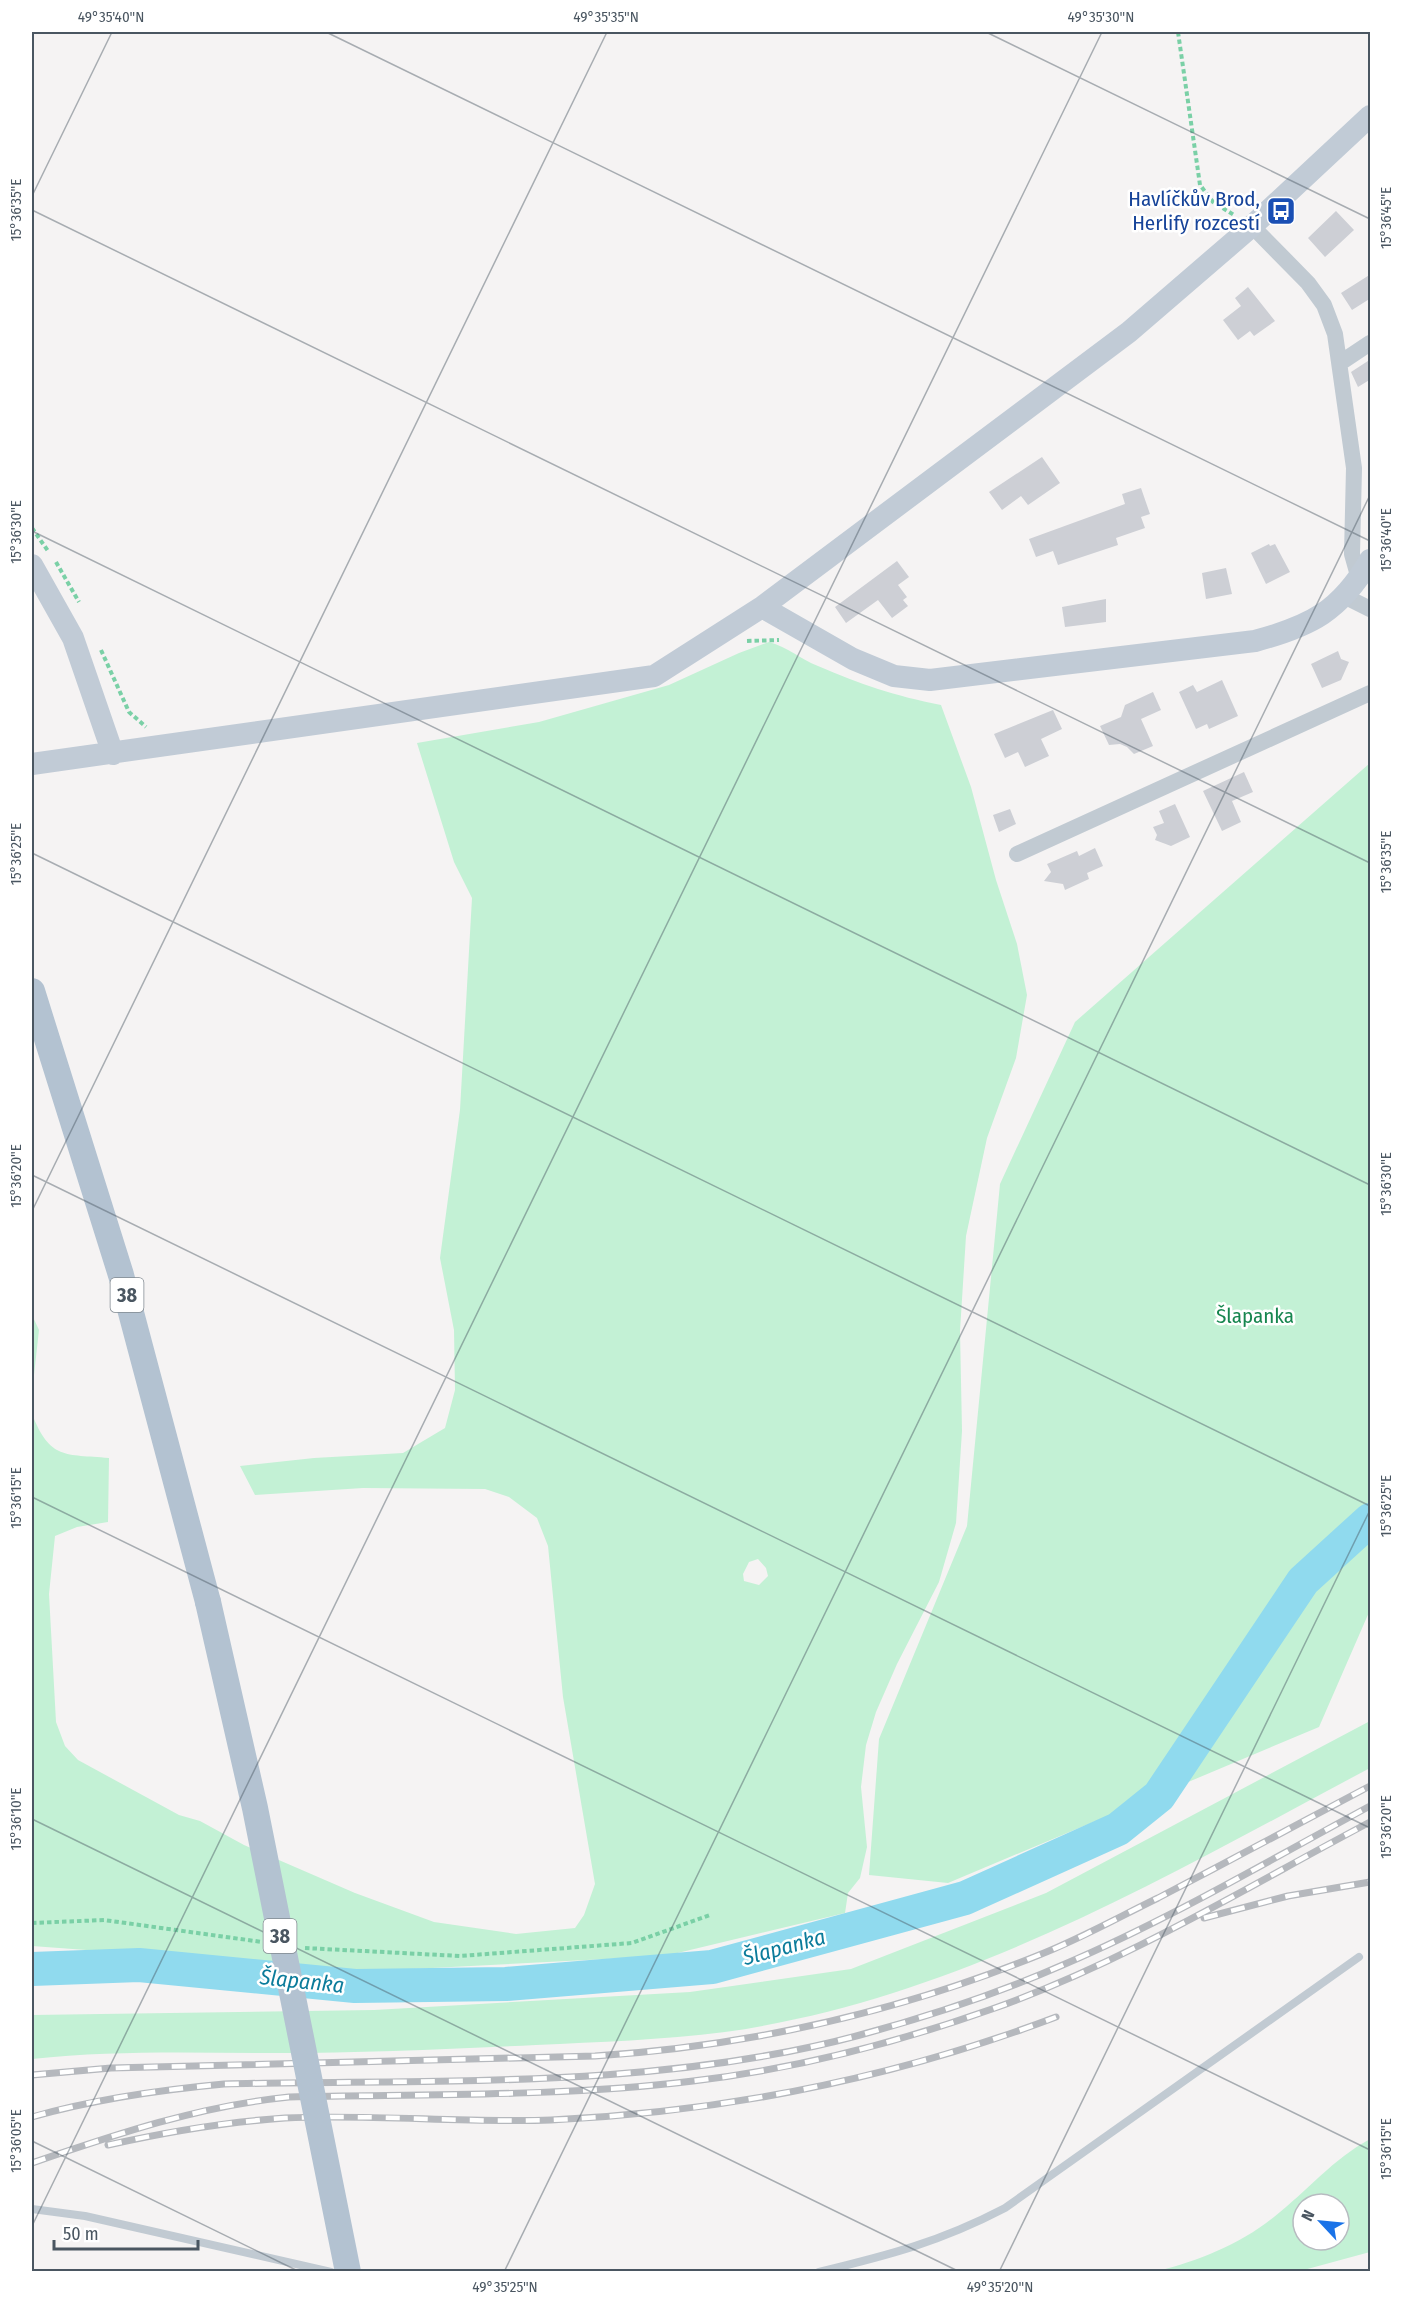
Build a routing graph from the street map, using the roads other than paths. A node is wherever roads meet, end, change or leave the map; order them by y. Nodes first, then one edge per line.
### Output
1 (1371, 116) edge
2 (1252, 226) junction
3 (1371, 343) edge
4 (1340, 363) junction
5 (32, 565) edge
6 (1365, 570) edge
7 (1344, 596) junction
8 (762, 607) junction
9 (1371, 609) edge
10 (1371, 693) edge
11 (113, 754) junction
12 (32, 764) edge
13 (1017, 854) dead end
14 (32, 992) edge
15 (1359, 1957) dead end
16 (32, 2210) edge
17 (331, 2271) edge
18 (348, 2271) edge
19 (819, 2271) edge

1 - 2 street
2 - 4 street
2 - 8 street
3 - 4 street
4 - 6 street
5 - 11 street
6 - 7 street
7 - 8 street
7 - 9 street
8 - 11 street
10 - 13 street
11 - 12 street
14 - 18 main road, 38, bridge
15 - 19 lane
16 - 17 lane

